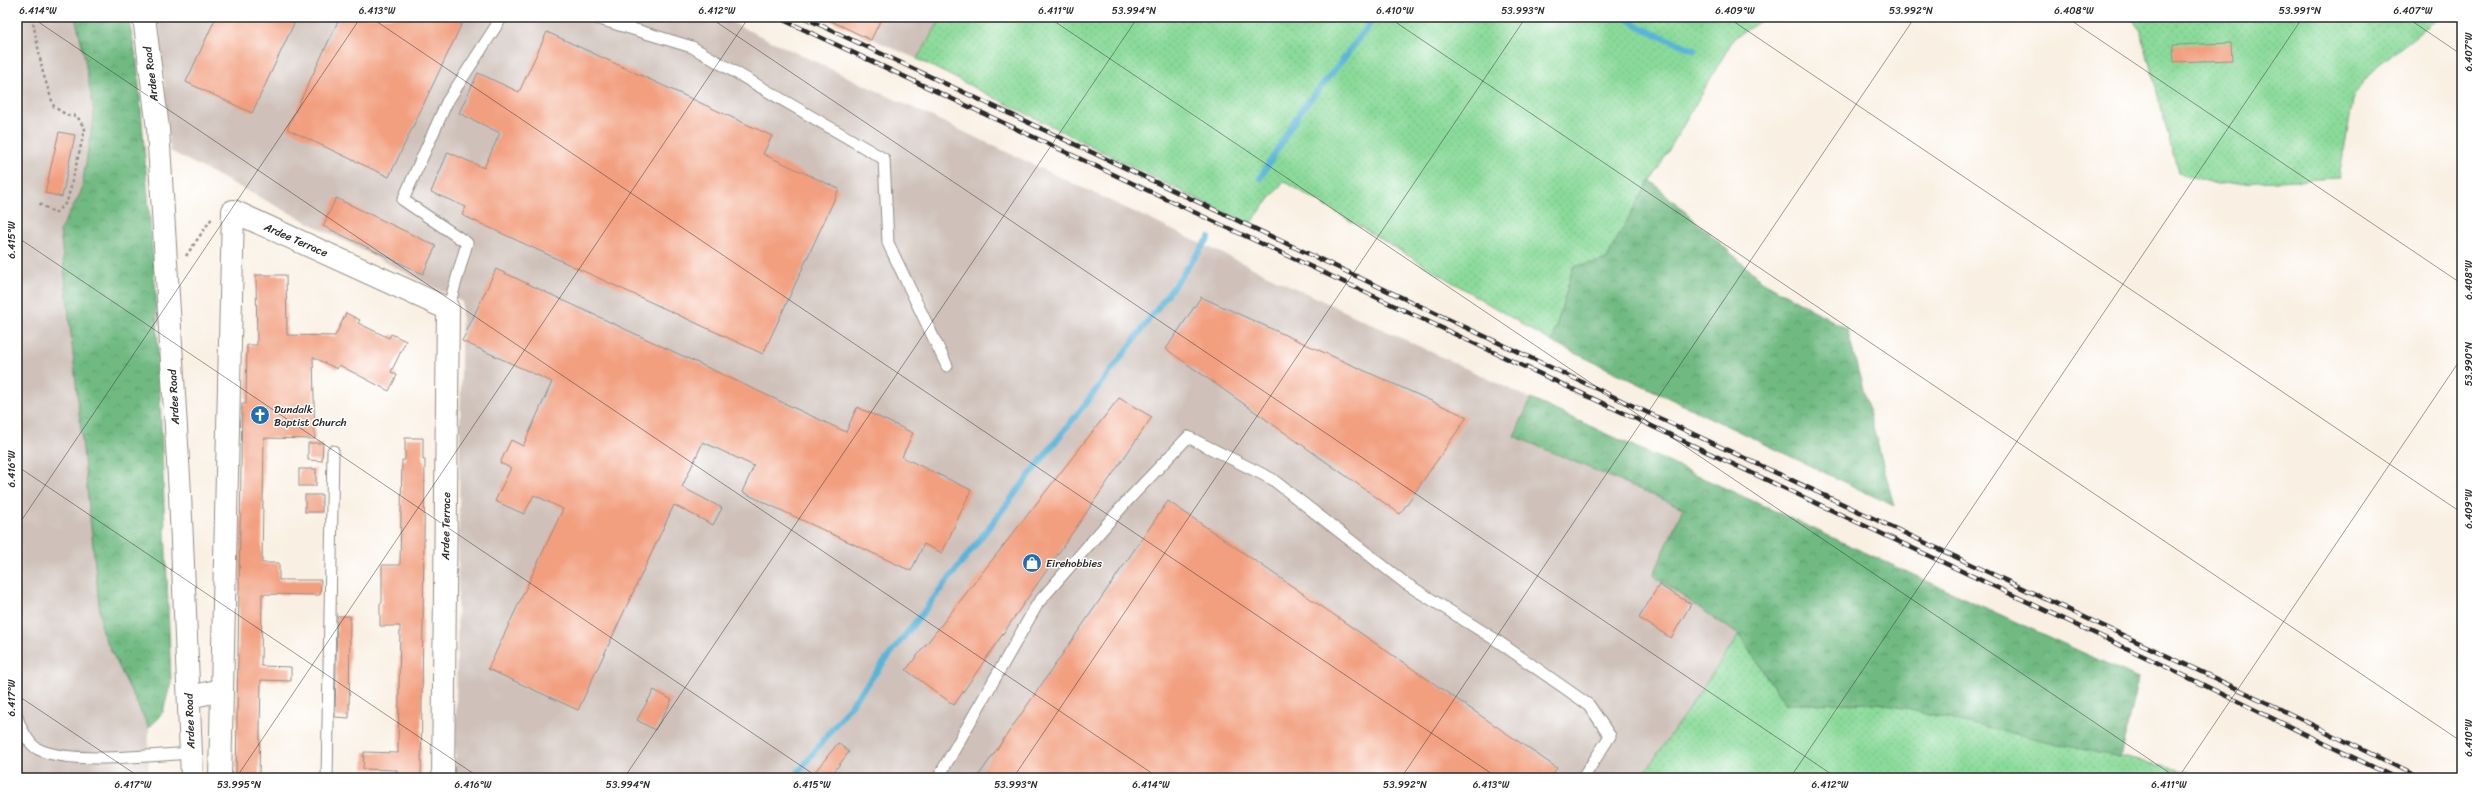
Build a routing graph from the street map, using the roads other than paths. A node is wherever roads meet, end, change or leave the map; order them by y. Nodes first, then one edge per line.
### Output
1 (144, 17) edge
2 (502, 17) edge
3 (593, 17) edge
4 (448, 309) junction
5 (947, 366) dead end
6 (333, 451) dead end
7 (222, 690) junction
8 (189, 697) junction
9 (17, 716) edge
10 (191, 753) junction
11 (192, 778) edge
12 (220, 778) edge
13 (327, 778) edge
14 (443, 778) edge
15 (938, 778) edge
16 (1583, 778) edge

1 - 8 street, Ardee Road
2 - 4 lane
3 - 5 lane
4 - 7 street, Ardee Terrace
4 - 14 street, Ardee Terrace
6 - 13 lane
7 - 8 street
7 - 12 street
8 - 10 street, Ardee Road
9 - 10 lane
10 - 11 street, Ardee Road
15 - 16 lane

